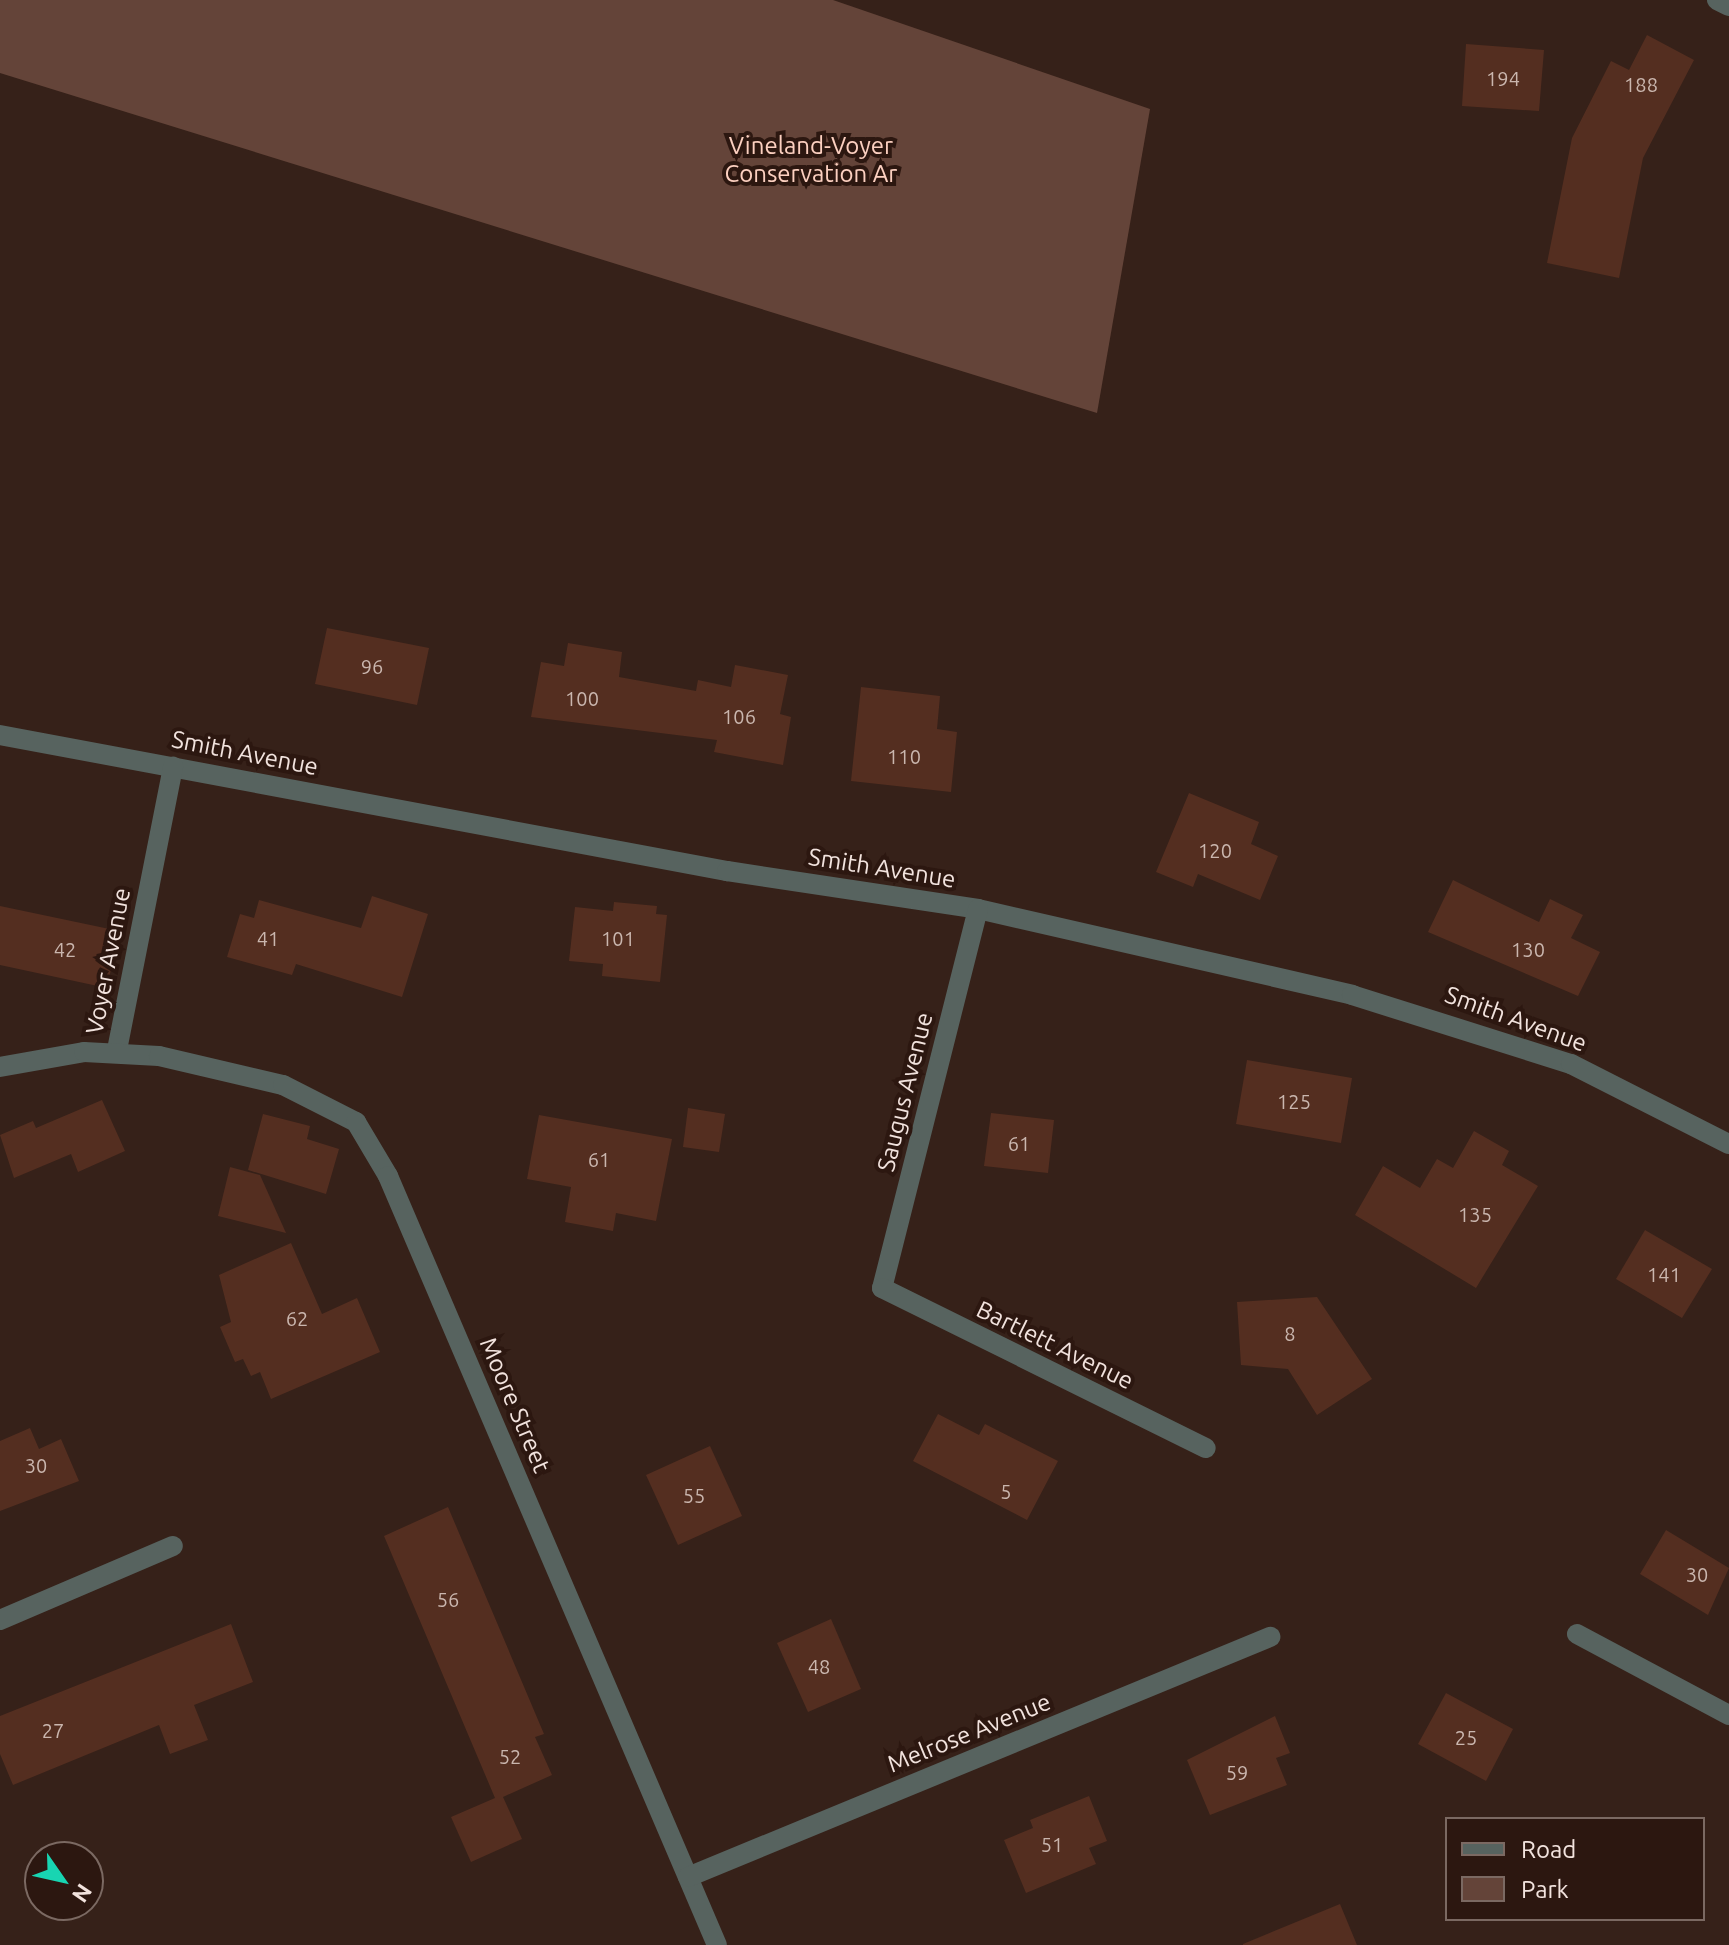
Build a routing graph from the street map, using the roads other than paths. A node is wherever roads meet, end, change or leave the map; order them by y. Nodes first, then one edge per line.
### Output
1 (1717, 0) edge
2 (1729, 6) edge
3 (0, 735) edge
4 (173, 766) junction
5 (978, 909) junction
6 (117, 1050) junction
7 (0, 1067) edge
8 (1729, 1144) edge
9 (882, 1288) joint
10 (1206, 1448) dead end
11 (173, 1546) dead end
12 (0, 1620) edge
13 (1577, 1634) dead end
14 (1270, 1637) dead end
15 (1729, 1715) edge
16 (688, 1877) junction
17 (717, 1945) edge

1 - 2 street
3 - 4 street, Smith Avenue
4 - 5 street, Smith Avenue
4 - 6 street, Voyer Avenue
5 - 8 street, Smith Avenue
5 - 9 street, Saugus Avenue
6 - 7 street, Voyer Avenue
6 - 16 street, Moore Street
9 - 10 street, Bartlett Avenue
11 - 12 street
13 - 15 street
14 - 16 street, Melrose Avenue
16 - 17 street, Moore Street

